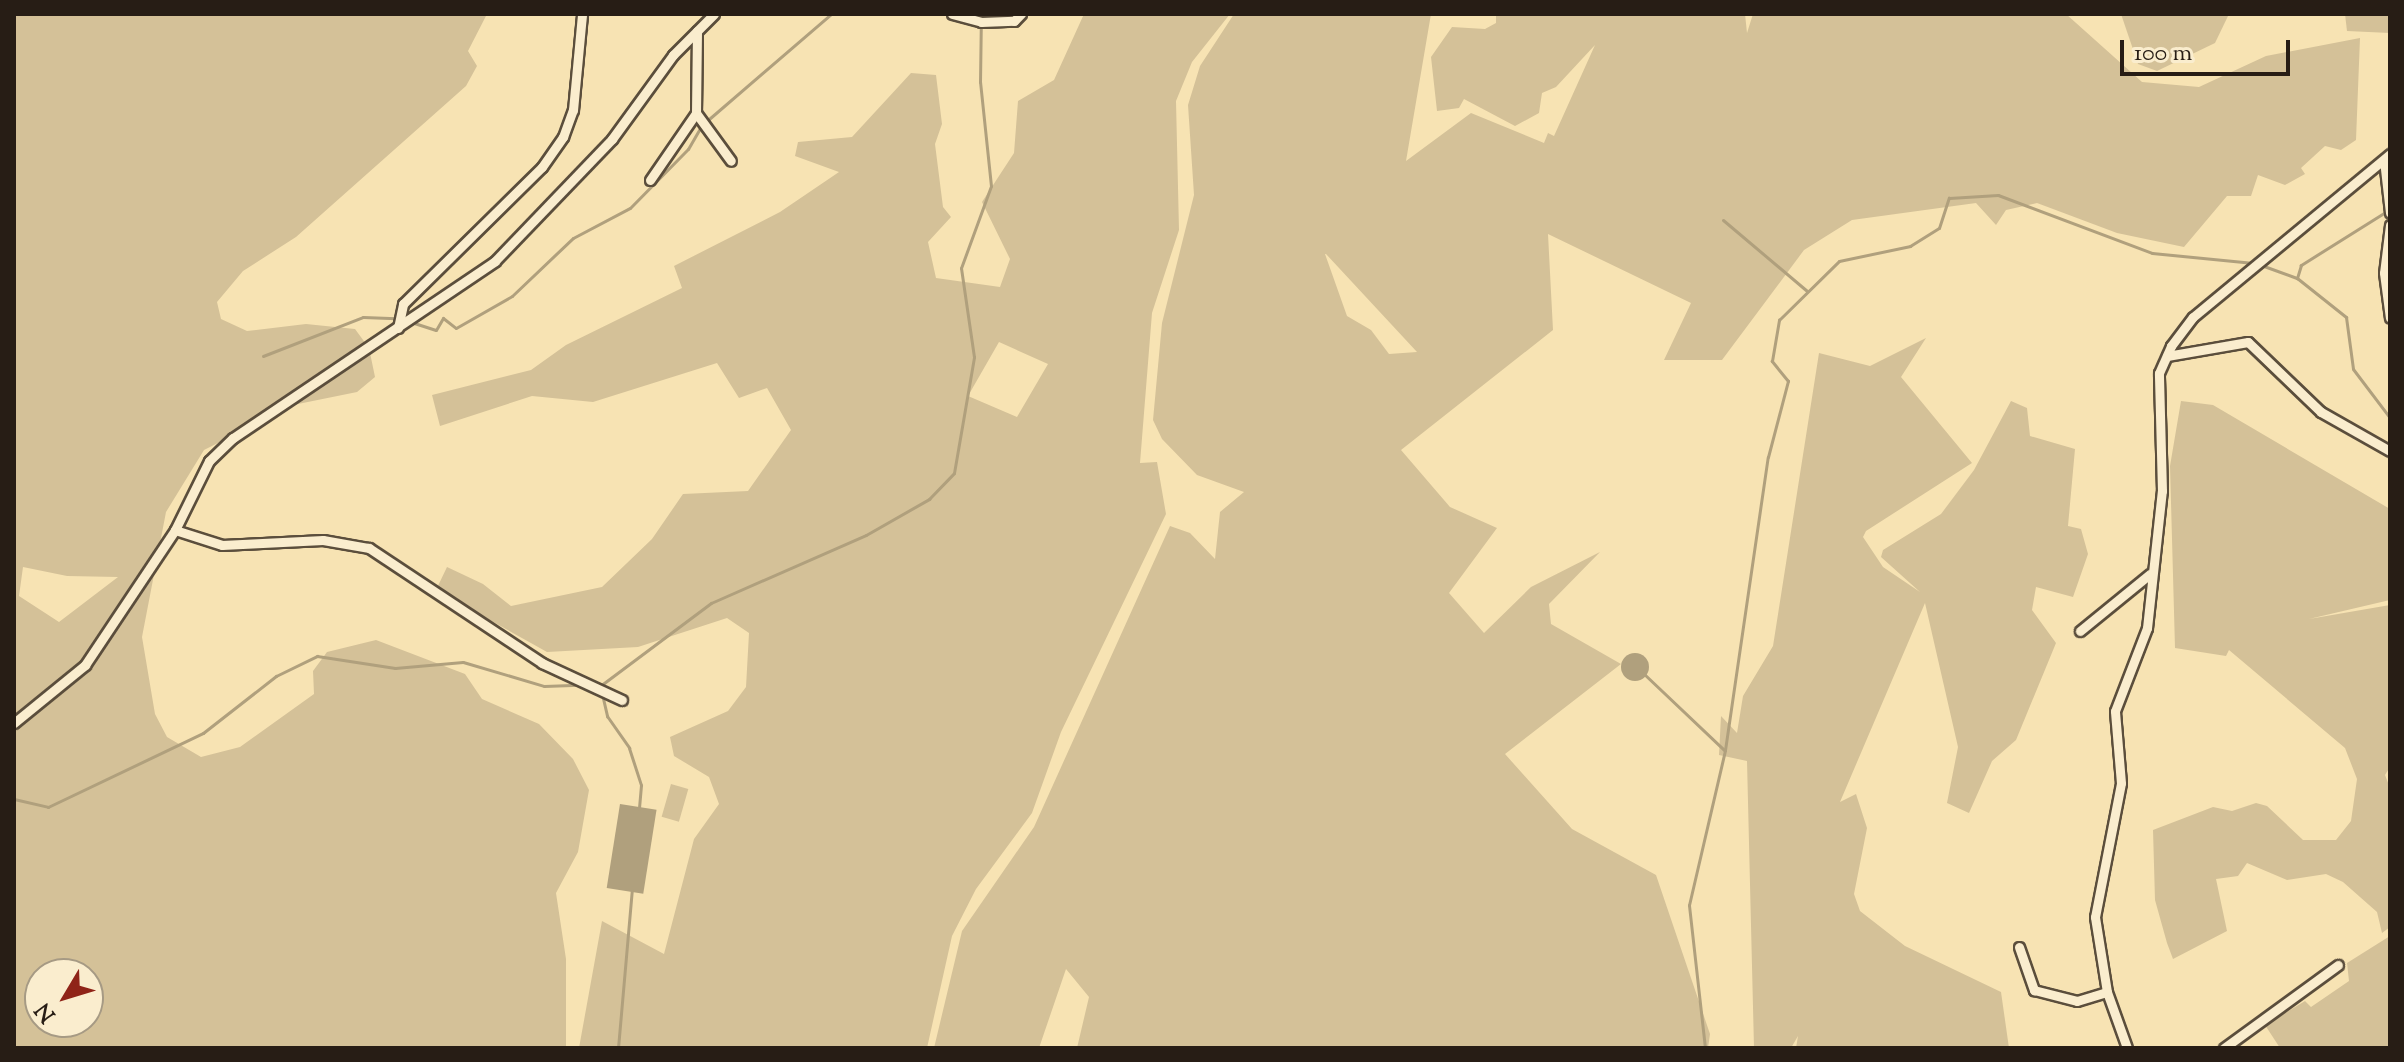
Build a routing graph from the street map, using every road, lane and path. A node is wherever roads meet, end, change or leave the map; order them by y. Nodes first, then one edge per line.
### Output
1 (582, 14) edge
2 (714, 14) edge
3 (952, 14) edge
4 (1021, 14) edge
5 (697, 31) junction
6 (696, 113) junction
7 (2387, 157) edge
8 (731, 161) dead end
9 (650, 180) dead end
10 (2390, 213) edge
11 (2390, 225) edge
12 (2390, 318) edge
13 (398, 328) junction
14 (2167, 356) junction
15 (2390, 451) edge
16 (175, 530) junction
17 (2150, 574) junction
18 (2080, 631) dead end
19 (622, 700) dead end
20 (14, 723) edge
21 (2019, 947) dead end
22 (2338, 965) dead end
23 (2107, 992) junction
24 (2127, 1048) edge
25 (2224, 1048) edge

1 - 13 street
2 - 5 street
3 - 4 street
5 - 6 street
5 - 13 street
6 - 8 street
6 - 9 street
7 - 10 street
7 - 14 street
11 - 12 street
13 - 16 street
14 - 15 street
14 - 17 street
16 - 19 street
16 - 20 street
17 - 18 street
17 - 23 street
21 - 23 street
22 - 25 street
23 - 24 street

